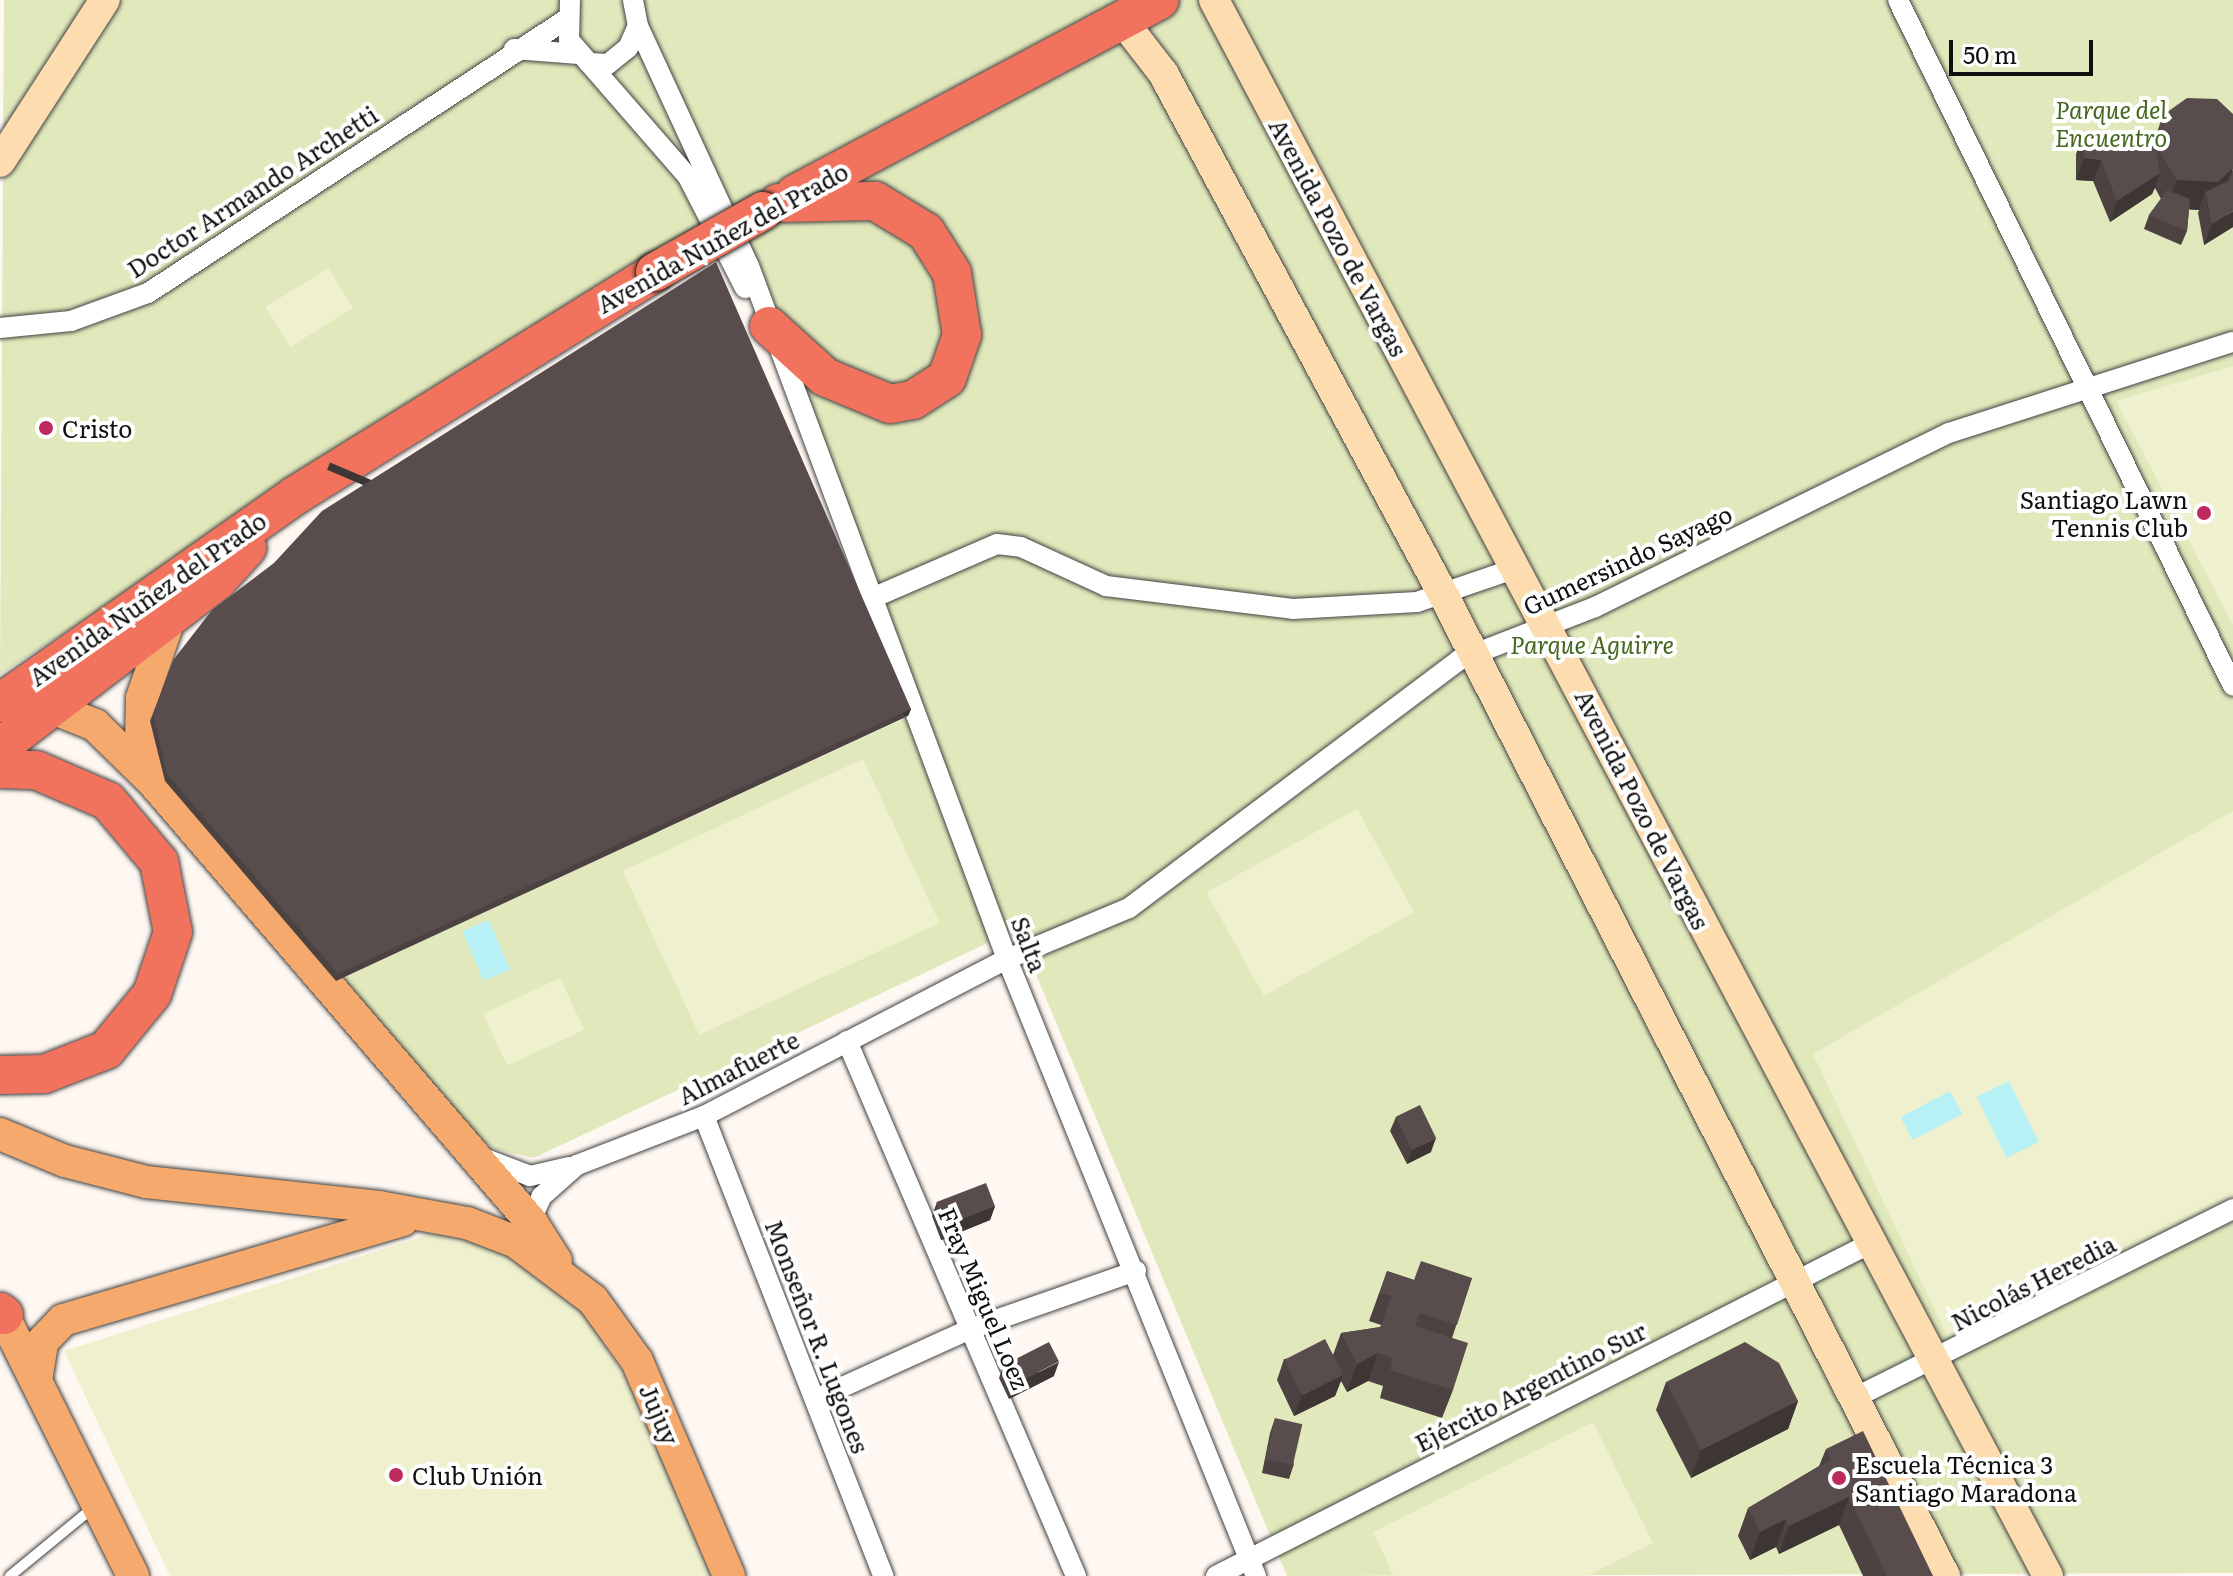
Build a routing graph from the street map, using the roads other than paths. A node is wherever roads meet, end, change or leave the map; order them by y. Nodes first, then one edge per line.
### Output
1 (105, 0) edge
2 (633, 0) edge
3 (1160, 0) edge
4 (1214, 0) edge
5 (1898, 0) edge
6 (567, 10) edge
7 (1122, 20) junction
8 (638, 26) junction
9 (514, 49) junction
10 (584, 58) junction
11 (0, 162) edge
12 (770, 207) junction
13 (769, 326) junction
14 (0, 328) edge
15 (2233, 342) edge
16 (2084, 385) junction
17 (296, 495) junction
18 (1517, 568) junction
19 (1444, 596) junction
20 (870, 599) junction
21 (170, 617) junction
22 (1549, 625) junction
23 (1474, 654) junction
24 (2233, 686) edge
25 (0, 703) edge
26 (55, 705) junction
27 (0, 747) edge
28 (0, 769) edge
29 (154, 783) junction
30 (1007, 959) junction
31 (847, 1041) junction
32 (0, 1075) edge
33 (704, 1116) junction
34 (0, 1134) edge
35 (466, 1146) junction
36 (577, 1165) junction
37 (2233, 1209) edge
38 (426, 1215) junction
39 (524, 1232) junction
40 (1869, 1244) junction
41 (1136, 1271) junction
42 (1795, 1281) junction
43 (1, 1312) edge
44 (970, 1329) junction
45 (1933, 1363) junction
46 (37, 1375) junction
47 (1854, 1398) junction
48 (816, 1399) junction
49 (97, 1504) junction
50 (1253, 1567) edge
51 (10, 1576) edge
52 (133, 1576) edge
53 (729, 1576) edge
54 (883, 1576) edge
55 (1076, 1576) edge
56 (1216, 1576) edge
57 (1945, 1576) edge
58 (2048, 1576) edge

1 - 11 main road
2 - 8 street
3 - 7 highway, Avenida Nuñez del Prado
4 - 18 main road, Avenida Pozo de Vargas
5 - 16 street
6 - 9 street, Doctor Armando Archetti
6 - 10 street
7 - 12 highway, Avenida Nuñez del Prado
7 - 19 main road
8 - 10 street
8 - 13 street
9 - 10 street
9 - 14 street, Doctor Armando Archetti
10 - 13 street
12 - 13 highway
12 - 17 highway, Avenida Nuñez del Prado, bridge
13 - 20 street, Salta
15 - 16 street, Gumersindo Sayago
16 - 22 street, Gumersindo Sayago
16 - 24 street
17 - 21 highway, Avenida Nuñez del Prado
17 - 25 highway, Avenida Nuñez del Prado
18 - 19 street
18 - 22 main road, Avenida Pozo de Vargas
19 - 20 street
19 - 23 main road
20 - 30 street, Salta
21 - 26 highway, Avenida Nuñez del Prado
21 - 29 main road
22 - 23 street, Gumersindo Sayago
22 - 40 main road, Avenida Pozo de Vargas
23 - 30 street, Gumersindo Sayago
23 - 42 main road
25 - 26 main road
26 - 27 highway, Avenida Nuñez del Prado
26 - 29 main road
28 - 32 highway
29 - 35 main road
30 - 31 street, Almafuerte
30 - 41 street, Salta
31 - 33 street, Almafuerte
31 - 44 street, Fray Miguel Loez
33 - 36 street, Almafuerte
33 - 48 street, Monseñor R. Lugones
34 - 38 main road
35 - 36 street
35 - 39 main road
36 - 39 street, Almafuerte
37 - 45 street, Nicolás Heredia
38 - 39 main road
38 - 46 main road
39 - 53 main road, Jujuy
40 - 42 street, Ejército Argentino Sur
40 - 45 main road, Avenida Pozo de Vargas
41 - 44 street
41 - 50 street, Salta
42 - 47 main road
42 - 50 street, Ejército Argentino Sur
43 - 46 main road
44 - 48 street
44 - 55 street, Fray Miguel Loez
45 - 47 street, Nicolás Heredia
45 - 58 main road, Avenida Pozo de Vargas
46 - 49 main road
47 - 57 main road
48 - 54 street, Monseñor R. Lugones
49 - 51 lane
49 - 52 main road
50 - 56 street, Ejército Argentino Sur

